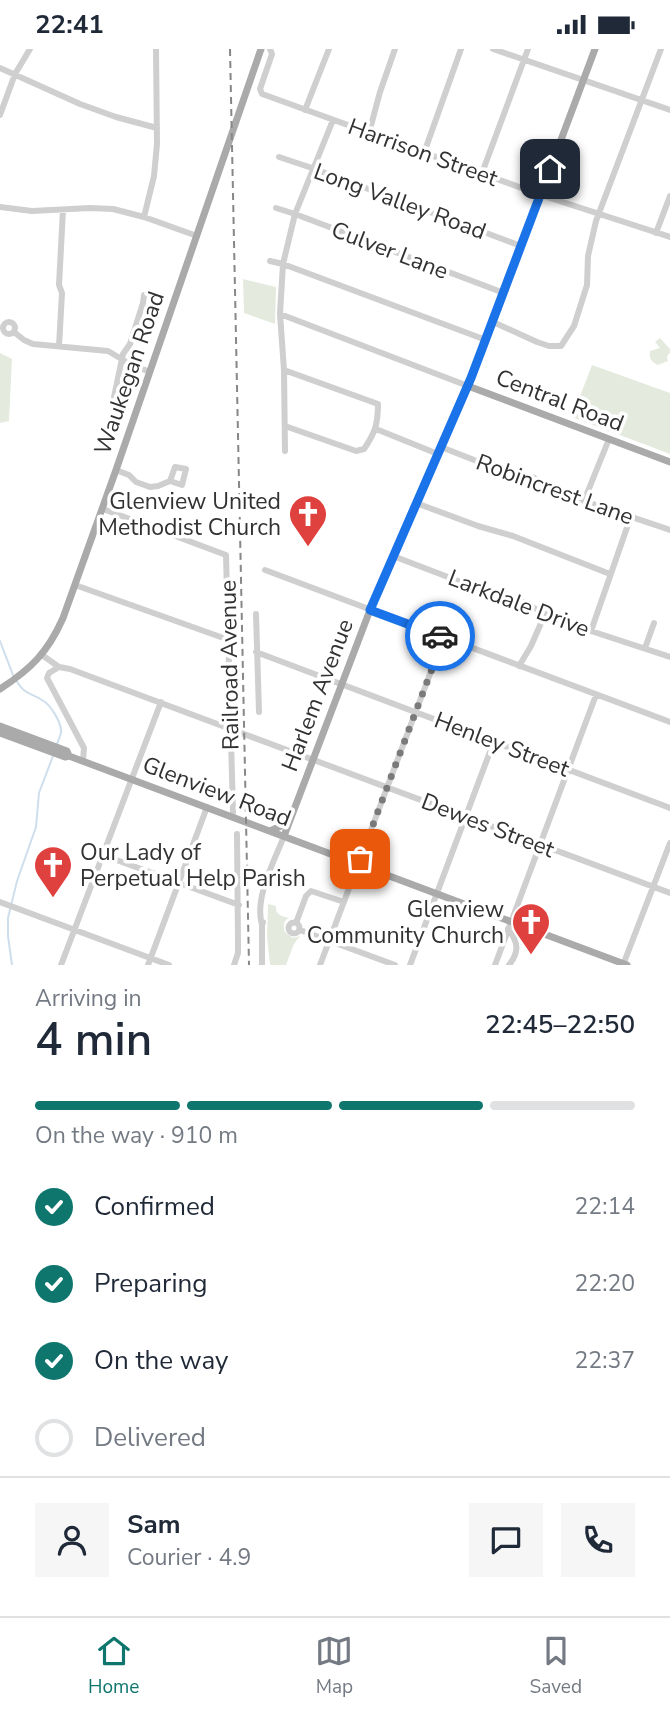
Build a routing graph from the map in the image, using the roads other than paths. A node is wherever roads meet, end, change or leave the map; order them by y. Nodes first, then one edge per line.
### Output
1 (30, 49) edge
2 (156, 49) edge
3 (261, 49) edge
4 (270, 49) edge
5 (329, 49) edge
6 (395, 49) edge
7 (461, 49) edge
8 (493, 49) edge
9 (528, 49) edge
10 (595, 49) edge
11 (660, 49) edge
12 (524, 60) junction
13 (0, 68) edge
14 (15, 74) junction
15 (583, 81) junction
16 (641, 100) junction
17 (305, 110) junction
18 (670, 110) edge
19 (0, 115) edge
20 (333, 120) junction
21 (157, 128) junction
22 (369, 133) junction
23 (424, 152) junction
24 (279, 157) dead end
25 (312, 167) junction
26 (482, 173) junction
27 (541, 195) junction
28 (670, 196) edge
29 (0, 207) edge
30 (276, 208) dead end
31 (63, 210) junction
32 (295, 214) junction
33 (599, 214) junction
34 (144, 217) junction
35 (656, 233) junction
36 (197, 236) junction
37 (670, 237) edge
38 (521, 246) junction
39 (270, 261) dead end
40 (283, 264) junction
41 (504, 293) junction
42 (144, 295) dead end
43 (280, 314) junction
44 (493, 322) junction
45 (14, 332) dead end
46 (486, 340) junction
47 (59, 346) junction
48 (122, 361) junction
49 (284, 370) junction
50 (150, 372) junction
51 (468, 386) junction
52 (114, 397) dead end
53 (285, 426) junction
54 (376, 429) junction
55 (609, 439) junction
56 (439, 450) junction
57 (285, 451) dead end
58 (670, 462) edge
59 (116, 470) junction
60 (170, 481) dead end
61 (584, 502) junction
62 (416, 503) junction
63 (103, 509) junction
64 (631, 516) junction
65 (670, 530) edge
66 (393, 556) junction
67 (265, 570) dead end
68 (610, 575) junction
69 (75, 585) junction
70 (370, 610) junction
71 (256, 614) dead end
72 (545, 614) junction
73 (654, 623) dead end
74 (591, 631) junction
75 (444, 637) junction
76 (229, 640) junction
77 (531, 646) junction
78 (645, 648) junction
79 (256, 652) junction
80 (42, 655) junction
81 (670, 657) edge
82 (519, 666) junction
83 (59, 667) junction
84 (70, 669) junction
85 (528, 669) junction
86 (341, 684) junction
87 (0, 689) edge
88 (596, 695) junction
89 (161, 702) junction
90 (259, 712) dead end
91 (415, 712) junction
92 (670, 722) edge
93 (0, 726) edge
94 (230, 729) junction
95 (0, 733) edge
96 (494, 741) junction
97 (47, 747) junction
98 (313, 759) junction
99 (83, 761) junction
100 (569, 769) junction
101 (132, 779) junction
102 (387, 787) junction
103 (207, 807) junction
104 (670, 808) edge
105 (293, 813) junction
106 (231, 817) junction
107 (466, 817) junction
108 (270, 831) junction
109 (237, 834) dead end
110 (284, 836) junction
111 (670, 843) edge
112 (540, 844) junction
113 (103, 855) junction
114 (358, 864) junction
115 (179, 883) junction
116 (653, 887) junction
117 (670, 893) edge
118 (436, 894) junction
119 (344, 902) junction
120 (3, 903) edge
121 (239, 905) junction
122 (509, 925) junction
123 (75, 930) junction
124 (329, 940) junction
125 (149, 962) edge
126 (61, 965) edge
127 (169, 965) edge
128 (234, 965) edge
129 (262, 965) edge
130 (320, 965) edge
131 (395, 965) edge
132 (410, 965) edge
133 (495, 965) edge
134 (509, 965) edge
135 (625, 965) edge

1 - 14 street
2 - 21 street
3 - 36 main road, Waukegan Road
4 - 17 street, Harrison Street
5 - 17 street
6 - 22 street
7 - 23 street
8 - 12 street
9 - 12 street
10 - 15 main road, Harlem Avenue
11 - 16 street
12 - 15 street
12 - 26 street
13 - 14 street
14 - 19 street
14 - 21 street
15 - 16 street
15 - 27 main road, Harlem Avenue
16 - 18 street
16 - 33 street
17 - 20 street, Harrison Street
20 - 22 street, Harrison Street
20 - 25 street
21 - 34 street
22 - 23 street, Harrison Street
23 - 26 street, Harrison Street
24 - 25 street, Long Valley Road
25 - 32 street
25 - 38 street, Long Valley Road
26 - 27 street, Harrison Street
27 - 33 street, Harrison Street
27 - 38 main road, Harlem Avenue
28 - 35 street
29 - 31 street
30 - 32 street, Culver Lane
31 - 34 street
31 - 47 street
32 - 40 street
32 - 41 street, Culver Lane
33 - 35 street, Harrison Street
33 - 44 street
34 - 36 street
35 - 37 street, Harrison Street
36 - 50 main road, Waukegan Road
38 - 41 main road, Harlem Avenue
39 - 40 street
40 - 43 street
40 - 46 street
41 - 44 main road, Harlem Avenue
42 - 48 street
43 - 49 street
43 - 51 street, Central Road
44 - 46 main road, Harlem Avenue
45 - 47 street
46 - 51 main road, Harlem Avenue
47 - 48 street
48 - 50 street
48 - 52 street
49 - 53 street
49 - 54 street
50 - 59 main road, Waukegan Road
51 - 55 main road, Central Road
51 - 56 main road, Harlem Avenue
53 - 54 street
53 - 57 street
54 - 56 street, Robincrest Lane
55 - 58 main road, Central Road
55 - 61 street
56 - 61 street, Robincrest Lane
56 - 62 main road, Harlem Avenue
59 - 60 street
59 - 63 main road, Waukegan Road
61 - 64 street, Robincrest Lane
62 - 66 main road, Harlem Avenue
62 - 68 street
63 - 69 main road, Waukegan Road
63 - 76 street, Railroad Avenue
64 - 65 street, Robincrest Lane
64 - 68 street
66 - 70 main road, Harlem Avenue
66 - 72 street, Larkdale Drive
67 - 70 street
68 - 74 street
69 - 76 street
69 - 80 main road, Waukegan Road
70 - 75 street
70 - 86 main road, Harlem Avenue
71 - 79 street
72 - 74 street, Larkdale Drive
72 - 77 street
73 - 78 street
74 - 78 street, Larkdale Drive
75 - 82 street
75 - 91 street
76 - 94 street, Railroad Avenue
77 - 82 street
77 - 85 street
78 - 81 street, Larkdale Drive
79 - 86 street, Henley Street
79 - 90 street
80 - 83 street, Dewes Street
80 - 84 street, Dewes Street
80 - 87 main road, Waukegan Road
82 - 85 street
83 - 84 street, Dewes Street
83 - 99 street
84 - 89 street, Dewes Street
85 - 88 street
86 - 91 street, Henley Street
86 - 98 main road, Harlem Avenue
88 - 92 street
88 - 100 street
89 - 94 street, Dewes Street
89 - 101 street
91 - 96 street, Henley Street
91 - 102 street
93 - 97 main road, Glenview Road
94 - 98 street, Dewes Street
94 - 106 street, Railroad Avenue
95 - 97 main road, Glenview Road
96 - 100 street, Henley Street
96 - 107 street
97 - 99 main road, Glenview Road
98 - 102 street, Dewes Street
98 - 105 main road, Harlem Avenue
99 - 101 main road, Glenview Road
100 - 104 street, Henley Street
100 - 112 street
101 - 103 main road, Glenview Road
101 - 113 street
102 - 107 street, Dewes Street
102 - 114 street
103 - 106 main road, Glenview Road
103 - 115 street
105 - 108 main road
105 - 110 main road, Harlem Avenue
106 - 108 main road, Glenview Road
107 - 112 street, Dewes Street
107 - 118 street
108 - 110 main road, Glenview Road
109 - 121 street
110 - 114 main road, Glenview Road
110 - 129 street, Harlem Avenue
111 - 116 street
112 - 116 street, Dewes Street
112 - 122 street
113 - 115 street
113 - 123 street
114 - 118 main road, Glenview Road
114 - 119 street
115 - 121 street
115 - 125 street
116 - 117 street, Dewes Street
116 - 135 street
118 - 122 main road, Glenview Road
118 - 132 street
119 - 124 street
119 - 124 street
120 - 123 street
121 - 128 street
122 - 133 street
122 - 134 street
122 - 135 main road, Glenview Road
123 - 125 street
123 - 126 street
124 - 130 street
124 - 131 street
125 - 127 street

